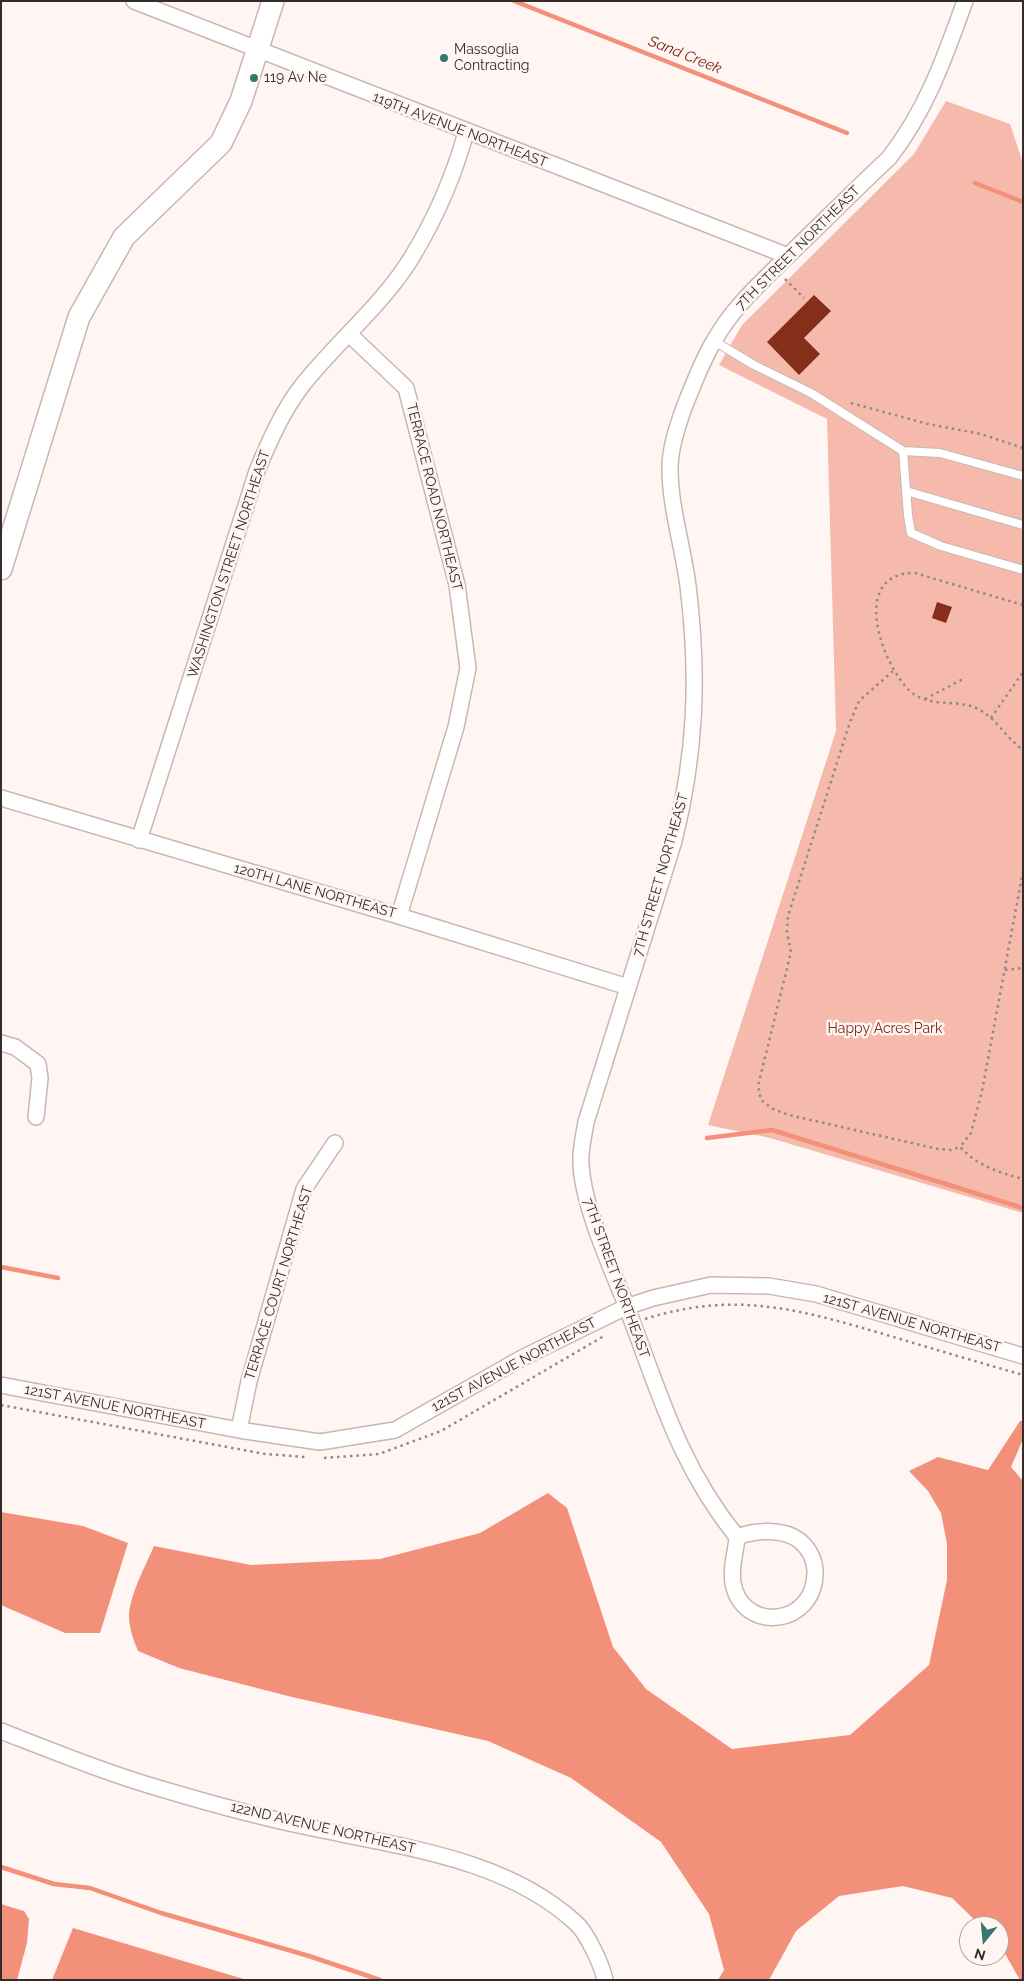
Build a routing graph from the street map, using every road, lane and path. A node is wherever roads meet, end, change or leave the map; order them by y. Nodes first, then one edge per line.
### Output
1 (134, 1) edge
2 (273, 1) edge
3 (965, 1) edge
4 (258, 50) junction
5 (466, 132) junction
6 (788, 256) junction
7 (775, 269) junction
8 (804, 298) dead end
9 (349, 334) junction
10 (714, 341) junction
11 (846, 402) dead end
12 (1023, 448) edge
13 (902, 451) junction
14 (1023, 476) edge
15 (906, 490) junction
16 (1023, 525) edge
17 (1, 570) edge
18 (1023, 570) edge
19 (1023, 605) edge
20 (893, 671) junction
21 (1023, 672) edge
22 (965, 678) dead end
23 (925, 699) junction
24 (991, 718) junction
25 (1023, 750) edge
26 (1, 798) edge
27 (139, 840) junction
28 (1023, 871) edge
29 (399, 916) junction
30 (1023, 968) edge
31 (1005, 970) junction
32 (628, 987) junction
33 (1, 1043) edge
34 (36, 1117) dead end
35 (335, 1143) dead end
36 (960, 1147) junction
37 (1023, 1179) edge
38 (626, 1307) junction
39 (632, 1323) junction
40 (1023, 1356) edge
41 (1023, 1375) edge
42 (1, 1385) edge
43 (1, 1405) edge
44 (239, 1430) junction
45 (309, 1457) dead end
46 (316, 1457) dead end
47 (737, 1537) junction
48 (1, 1731) edge
49 (605, 1980) edge

1 - 4 street, 119TH AVENUE NORTHEAST
2 - 4 street
3 - 6 street, 7TH STREET NORTHEAST
4 - 5 street, 119TH AVENUE NORTHEAST
4 - 17 street
5 - 6 street, 119TH AVENUE NORTHEAST
5 - 9 street, WASHINGTON STREET NORTHEAST
6 - 7 street, 7TH STREET NORTHEAST
7 - 8 path
7 - 10 street, 7TH STREET NORTHEAST
9 - 27 street, WASHINGTON STREET NORTHEAST
9 - 29 street, TERRACE ROAD NORTHEAST
10 - 13 lane
10 - 32 street, 7TH STREET NORTHEAST
11 - 12 path
13 - 14 lane
13 - 15 lane
15 - 16 lane
15 - 18 lane
19 - 20 path
20 - 23 path
20 - 36 path
21 - 24 path
22 - 23 path
23 - 24 path
24 - 25 path
26 - 27 street, 120TH LANE NORTHEAST
27 - 29 street, 120TH LANE NORTHEAST
28 - 31 path
29 - 32 street, 120TH LANE NORTHEAST
30 - 31 path
31 - 36 path
32 - 38 street, 7TH STREET NORTHEAST
33 - 34 street
35 - 44 street, TERRACE COURT NORTHEAST
36 - 37 path
38 - 39 street, 7TH STREET NORTHEAST
38 - 40 street, 121ST AVENUE NORTHEAST
38 - 44 street, 121ST AVENUE NORTHEAST
39 - 41 path
39 - 46 path
39 - 47 street, 7TH STREET NORTHEAST
42 - 44 street, 121ST AVENUE NORTHEAST
43 - 45 path
47 - 47 street
48 - 49 street, 122ND AVENUE NORTHEAST

